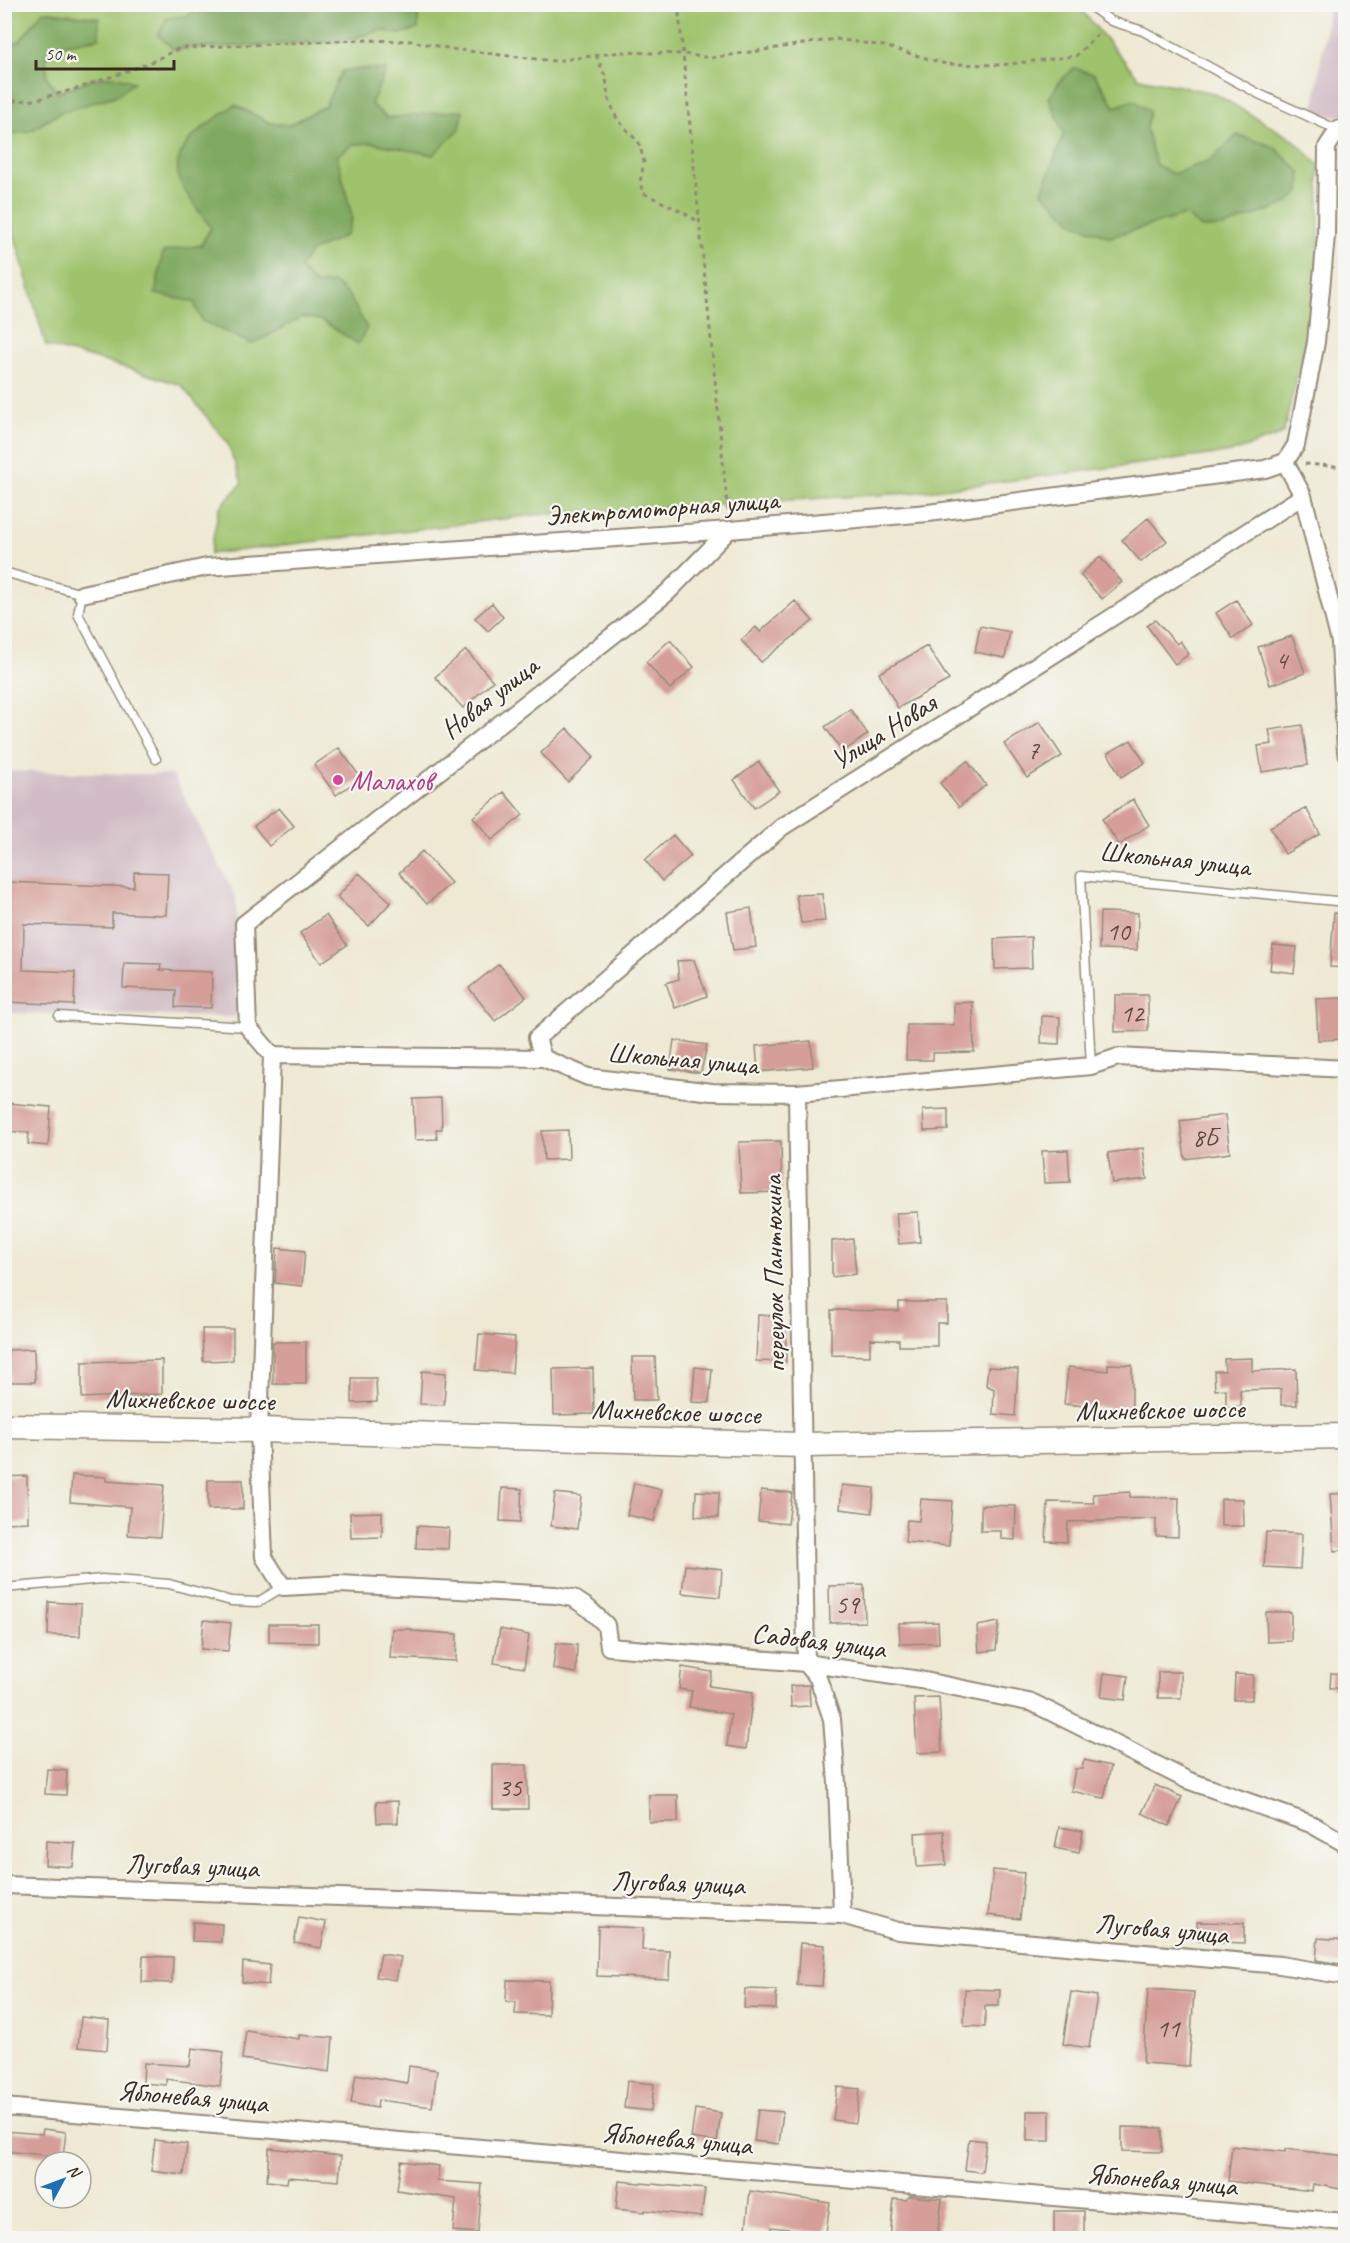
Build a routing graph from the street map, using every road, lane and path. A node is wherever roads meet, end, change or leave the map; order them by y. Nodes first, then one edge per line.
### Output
1 (678, 4) edge
2 (1087, 4) edge
3 (1111, 21) junction
4 (683, 54) junction
5 (596, 55) junction
6 (4, 99) edge
7 (1342, 129) edge
8 (699, 222) junction
9 (1285, 462) junction
10 (1346, 467) edge
11 (1303, 496) junction
12 (729, 530) junction
13 (4, 572) edge
14 (82, 594) junction
15 (1346, 752) edge
16 (156, 759) dead end
17 (1346, 902) edge
18 (59, 1017) dead end
19 (248, 1027) junction
20 (272, 1055) junction
21 (543, 1058) junction
22 (1091, 1066) junction
23 (1346, 1069) edge
24 (797, 1093) junction
25 (4, 1426) edge
26 (259, 1430) junction
27 (1346, 1436) edge
28 (802, 1445) junction
29 (283, 1587) junction
30 (4, 1588) edge
31 (806, 1663) junction
32 (1346, 1844) edge
33 (4, 1885) edge
34 (842, 1915) junction
35 (1346, 1976) edge
36 (4, 2107) edge
37 (1346, 2222) edge

1 - 4 path
2 - 3 lane
3 - 4 path
3 - 7 lane
4 - 5 path
4 - 8 path
5 - 6 path
5 - 8 path
7 - 9 street
8 - 12 path
9 - 10 path
9 - 11 street
9 - 12 street, Электромоторная улица
11 - 15 street
11 - 21 street, Улица Новая
12 - 14 street, Электромоторная улица
12 - 19 street, Новая улица
13 - 14 lane
14 - 16 lane
17 - 22 lane, Школьная улица
18 - 19 lane
19 - 20 street
20 - 21 street, Школьная улица
20 - 26 street
21 - 24 street, Школьная улица
22 - 23 street, Школьная улица
22 - 24 street, Школьная улица
24 - 28 street, переулок Пантюхина
25 - 26 street, Михневское шоссе
26 - 28 street, Михневское шоссе
26 - 29 street
27 - 28 street, Михневское шоссе
28 - 31 street, переулок Пантюхина
29 - 30 lane
29 - 31 street, Садовая улица
31 - 32 street, Садовая улица
31 - 34 street
33 - 34 street, Луговая улица
34 - 35 street, Луговая улица
36 - 37 street, Яблоневая улица

